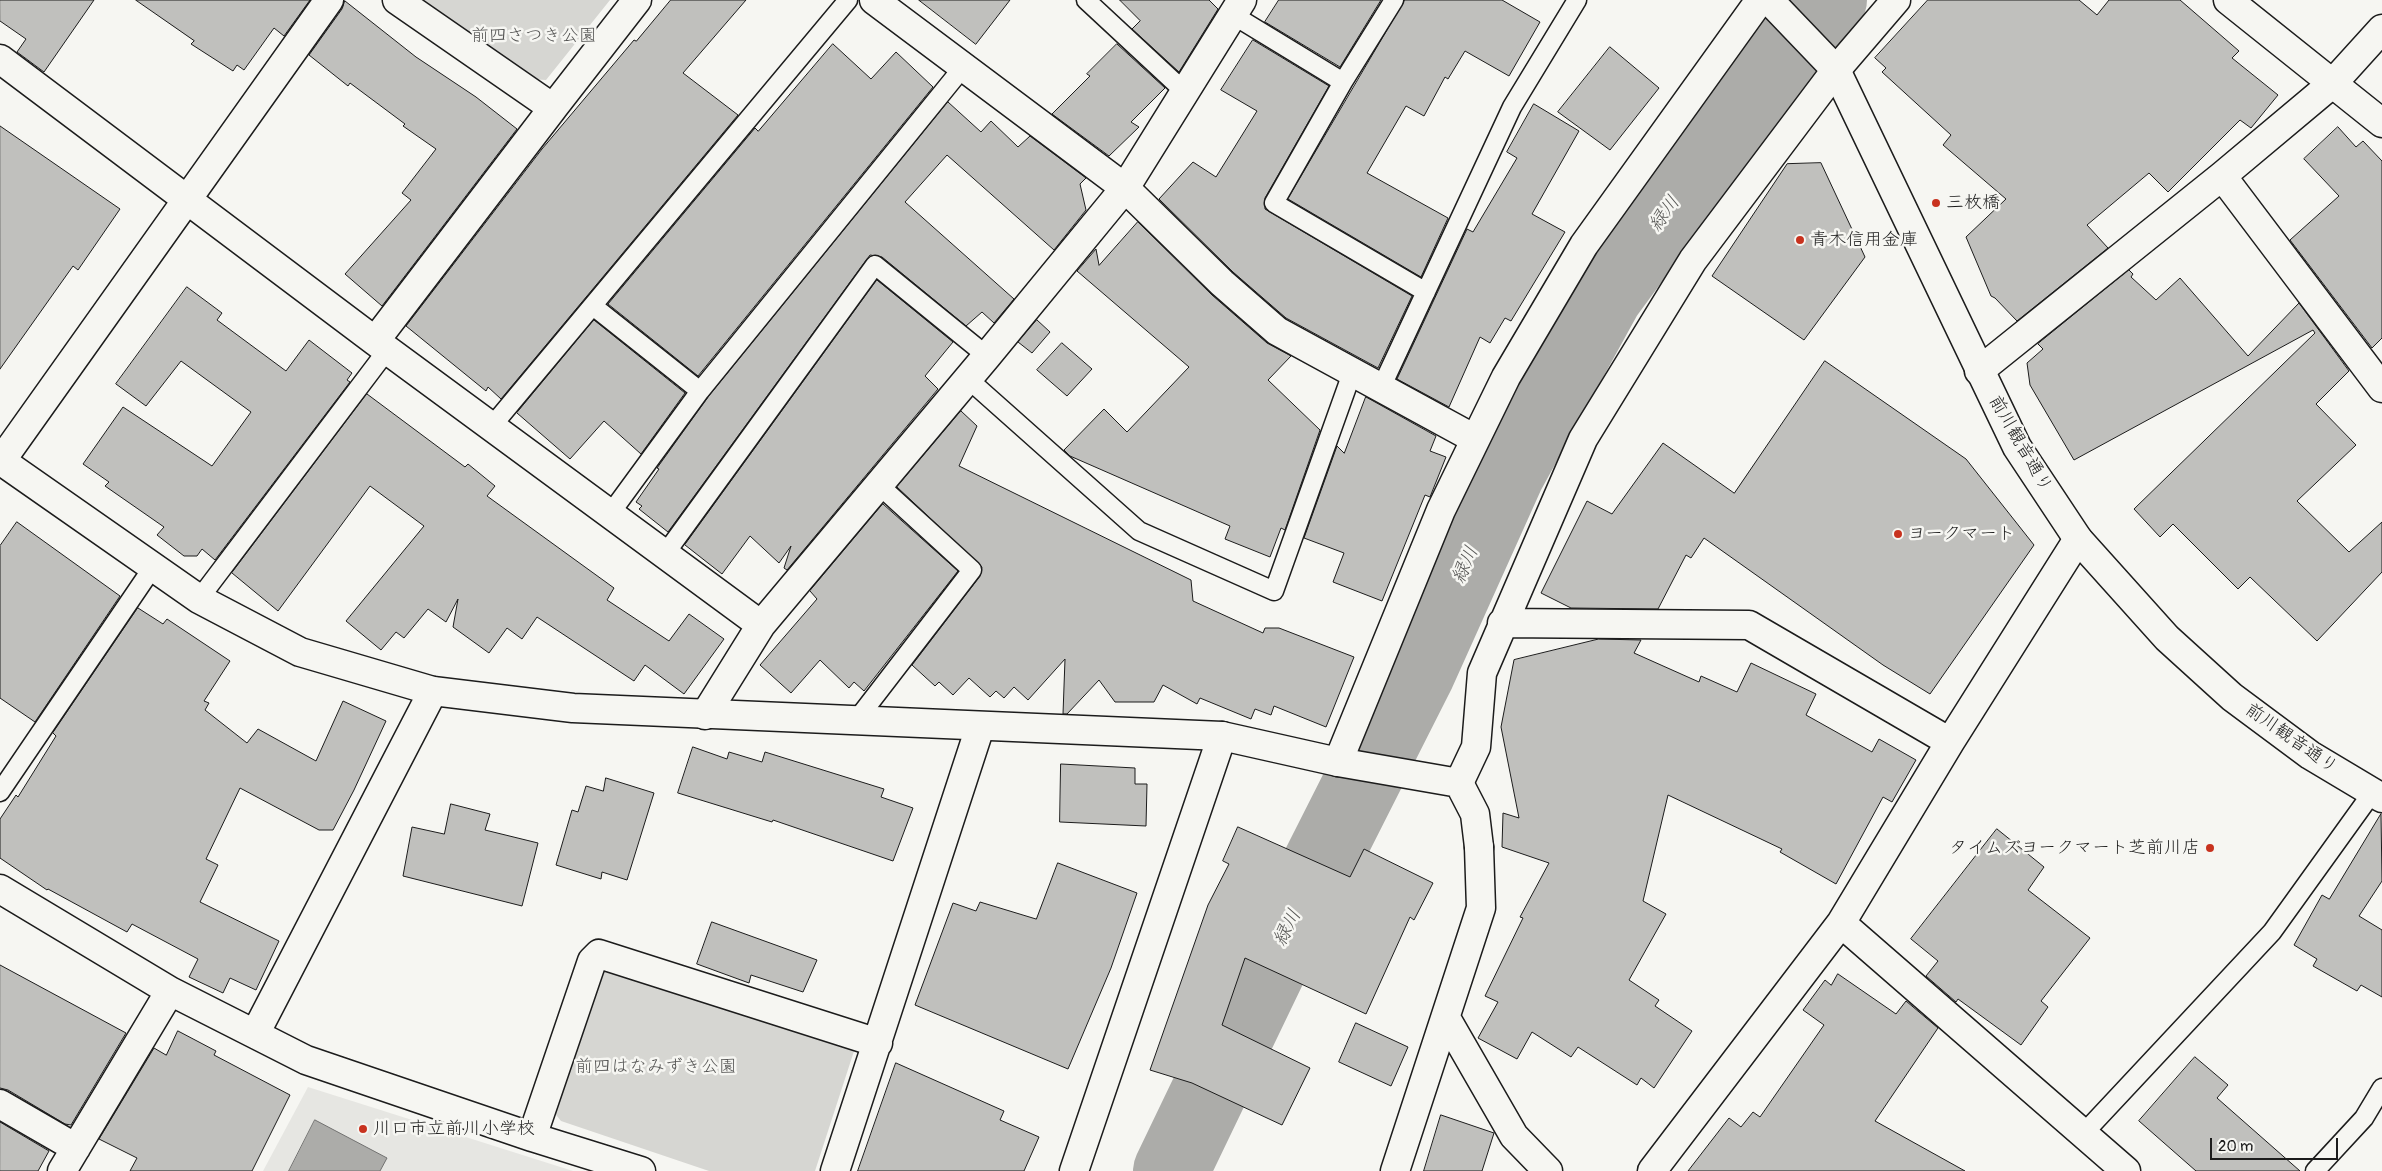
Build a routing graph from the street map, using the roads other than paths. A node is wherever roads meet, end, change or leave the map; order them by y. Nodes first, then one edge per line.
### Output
1 (329, 0) edge
2 (397, 0) edge
3 (636, 0) edge
4 (848, 0) edge
5 (874, 0) edge
6 (1086, 0) edge
7 (1394, 0) edge
8 (1577, 0) edge
9 (1896, 0) edge
10 (2228, 0) edge
11 (1770, 4) edge
12 (1238, 7) edge
13 (2382, 29) edge
14 (0, 59) edge
15 (1830, 63) junction
16 (964, 66) junction
17 (1343, 82) junction
18 (2333, 83) junction
19 (1185, 92) junction
20 (553, 108) junction
21 (2382, 123) edge
22 (2222, 176) junction
23 (1124, 188) junction
24 (188, 198) junction
25 (1426, 292) junction
26 (594, 306) junction
27 (382, 345) junction
28 (987, 356) junction
29 (1979, 371) junction
30 (1352, 373) junction
31 (967, 378) junction
32 (1381, 388) junction
33 (2382, 388) edge
34 (700, 391) junction
35 (492, 426) junction
36 (1475, 439) junction
37 (1, 461) edge
38 (879, 485) junction
39 (610, 514) junction
40 (2078, 538) junction
41 (665, 554) junction
42 (153, 567) junction
43 (199, 599) junction
44 (1502, 623) junction
45 (761, 625) junction
46 (433, 691) junction
47 (705, 715) junction
48 (855, 722) junction
49 (980, 727) junction
50 (1222, 736) junction
51 (1950, 742) junction
52 (1346, 763) junction
53 (1459, 783) junction
54 (2379, 789) edge
55 (0, 792) edge
56 (0, 889) edge
57 (1841, 923) junction
58 (170, 991) junction
59 (1446, 1018) junction
60 (256, 1034) junction
61 (878, 1043) junction
62 (2382, 1088) edge
63 (0, 1104) edge
64 (2084, 1133) junction
65 (532, 1137) junction
66 (76, 1148) junction
67 (62, 1171) edge
68 (641, 1171) edge
69 (835, 1171) edge
70 (1074, 1171) edge
71 (1395, 1171) edge
72 (1548, 1171) edge
73 (1652, 1171) edge
74 (2126, 1171) edge
75 (2315, 1171) edge

1 - 24 street
2 - 20 street
3 - 20 street
4 - 26 lane
5 - 16 street
6 - 19 lane
7 - 17 lane
8 - 25 lane
9 - 15 street
10 - 18 street
11 - 15 street, 前川観音通り
11 - 36 street
12 - 17 lane
12 - 19 street
13 - 18 street
14 - 24 street
15 - 29 street, 前川観音通り
15 - 44 street
16 - 23 street
16 - 34 lane
17 - 25 lane
18 - 21 street
18 - 22 street
19 - 23 street
20 - 27 street
22 - 29 street
22 - 33 street
23 - 28 street
23 - 30 street
24 - 27 street
24 - 37 street
25 - 32 lane
26 - 34 lane
26 - 35 lane
27 - 35 street
27 - 43 lane
28 - 31 street
28 - 41 lane
29 - 40 street, 前川観音通り
30 - 31 lane
30 - 32 street
31 - 38 street
32 - 36 street
34 - 39 lane
35 - 39 street
36 - 52 street
37 - 42 street
38 - 45 street
38 - 48 lane
39 - 41 street
40 - 51 street
40 - 54 street, 前川観音通り
41 - 45 street
42 - 43 street
42 - 55 lane
43 - 46 street
44 - 51 street
44 - 53 street
45 - 47 street
46 - 47 street
46 - 60 street
47 - 48 street
48 - 49 street
49 - 50 street
49 - 61 street
50 - 52 street
50 - 70 street
51 - 57 street
52 - 53 street
53 - 59 street
54 - 64 lane
56 - 58 street
57 - 64 street
57 - 73 street
58 - 60 street
58 - 66 street
59 - 71 street
59 - 72 street
60 - 65 street
61 - 65 street
61 - 69 street
62 - 75 lane
63 - 66 street
64 - 74 street
65 - 68 street
66 - 67 street

